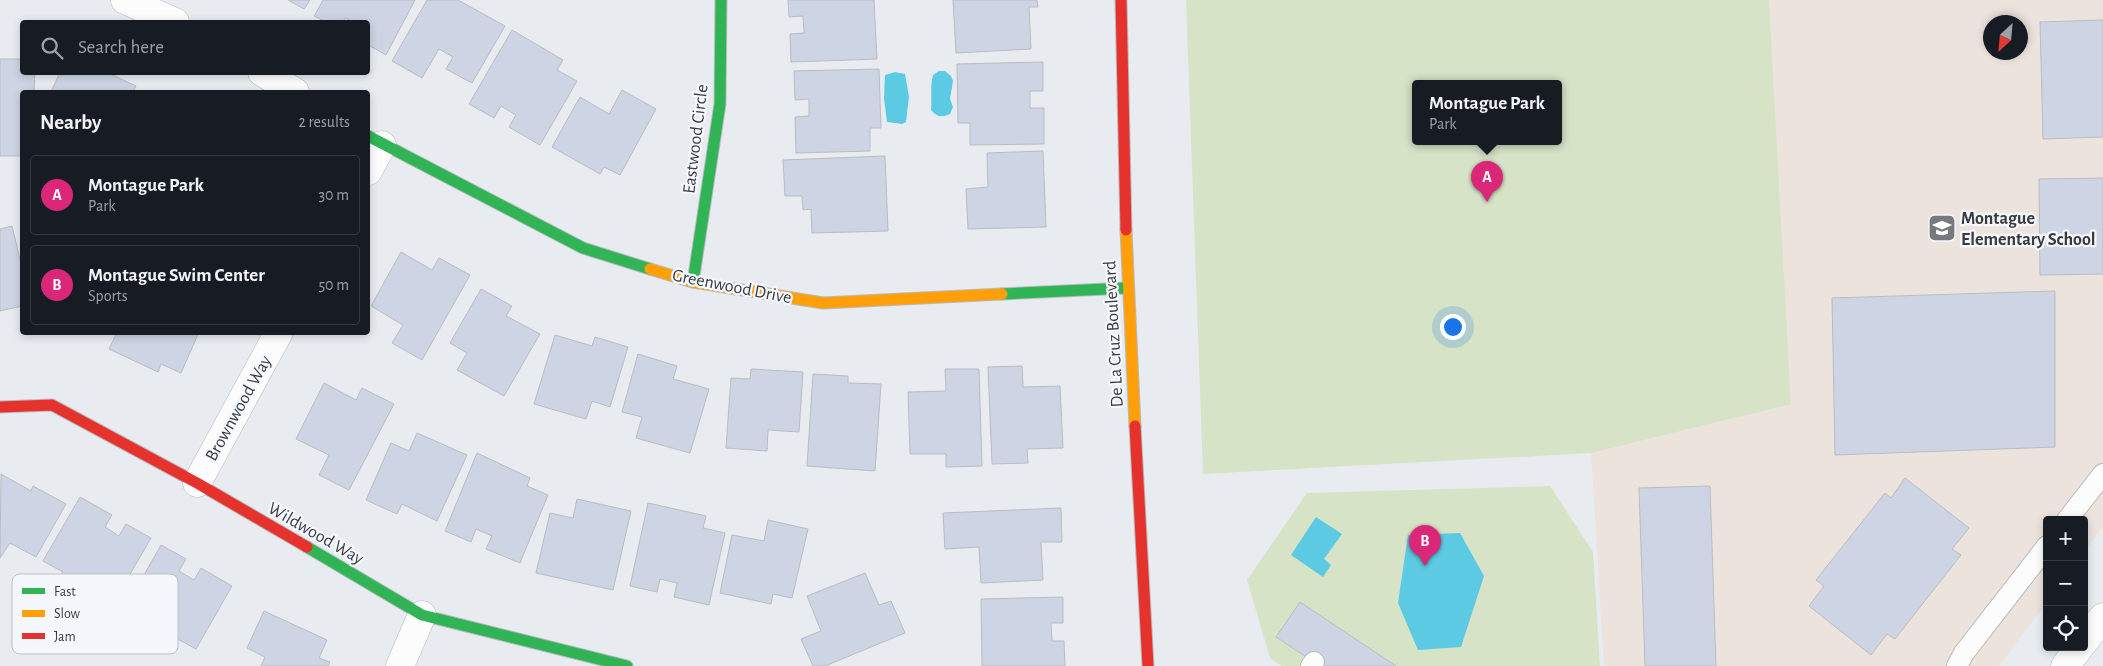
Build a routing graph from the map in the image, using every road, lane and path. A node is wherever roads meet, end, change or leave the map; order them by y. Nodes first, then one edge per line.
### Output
1 (125, 0) edge
2 (721, 0) edge
3 (1121, 0) edge
4 (170, 20) edge
5 (267, 75) edge
6 (292, 90) edge
7 (375, 141) edge
8 (370, 162) edge
9 (693, 282) junction
10 (1127, 288) junction
11 (277, 335) edge
12 (0, 407) edge
13 (2103, 474) edge
14 (197, 482) junction
15 (2070, 516) edge
16 (2043, 551) edge
17 (422, 615) junction
18 (2103, 617) edge
19 (2088, 637) edge
20 (2077, 651) edge
21 (400, 666) edge
22 (627, 666) edge
23 (1148, 666) edge
24 (1958, 666) edge
25 (2066, 666) edge

1 - 4 street
2 - 9 street, Eastwood Circle
3 - 10 street, De La Cruz Boulevard
5 - 6 street
7 - 8 street
7 - 9 street, Greenwood Drive
9 - 10 street, Greenwood Drive
10 - 23 street, De La Cruz Boulevard
11 - 14 street, Brownwood Way
12 - 14 street, Wildwood Way
13 - 15 lane
14 - 17 street, Wildwood Way
16 - 24 lane
17 - 21 street
17 - 22 street, Wildwood Way
18 - 19 street
20 - 25 street

